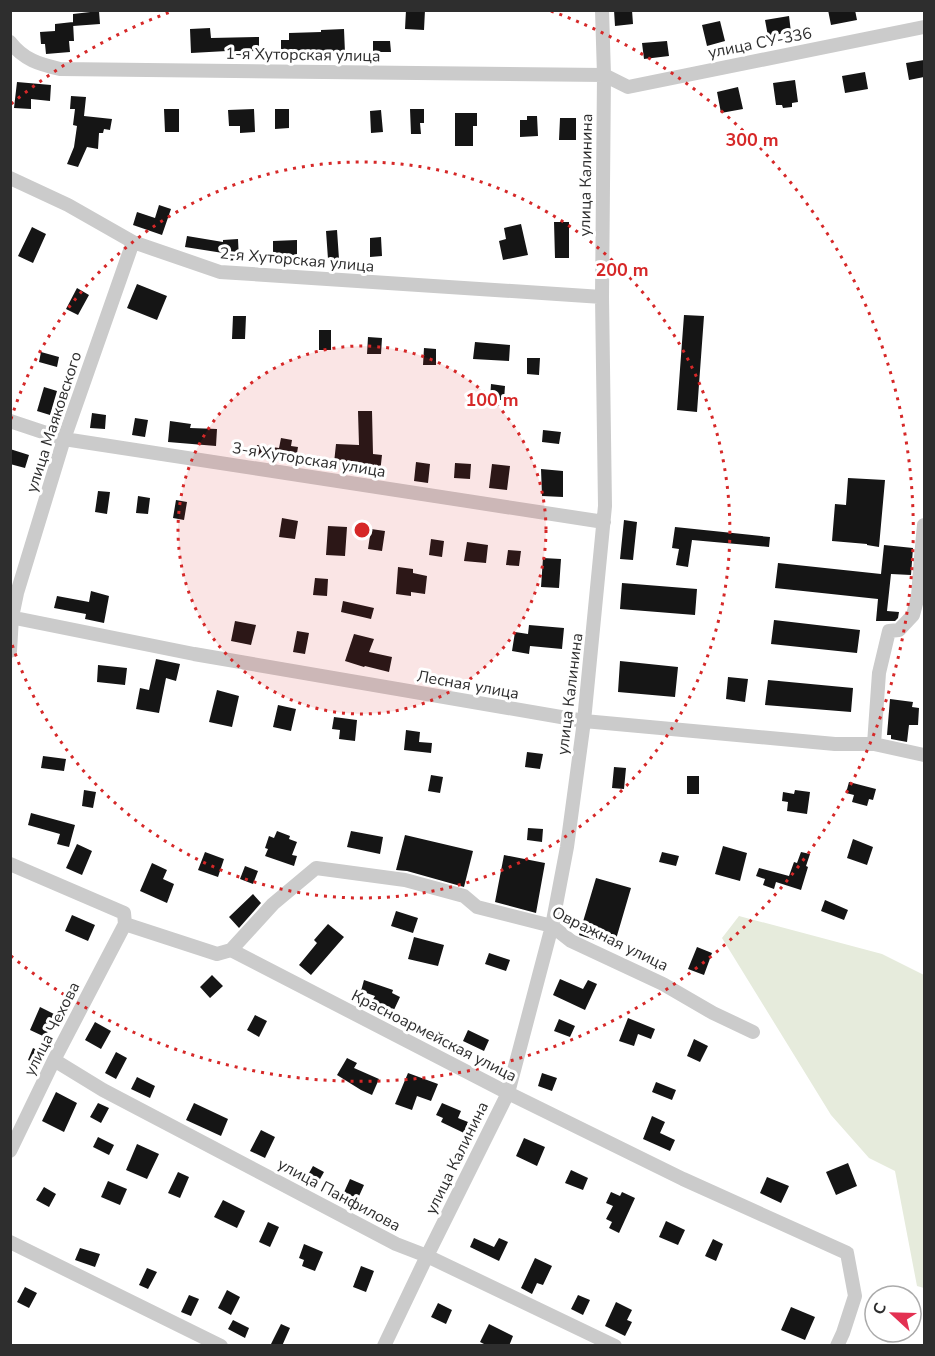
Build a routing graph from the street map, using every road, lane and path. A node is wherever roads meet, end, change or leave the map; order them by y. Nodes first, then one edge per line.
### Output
1 (602, 10) edge
2 (924, 27) edge
3 (10, 42) edge
4 (604, 75) junction
5 (10, 177) edge
6 (133, 242) junction
7 (602, 297) junction
8 (10, 421) edge
9 (64, 439) junction
10 (604, 522) junction
11 (924, 525) edge
12 (11, 617) edge
13 (10, 651) edge
14 (585, 721) junction
15 (873, 744) junction
16 (924, 754) edge
17 (10, 864) edge
18 (125, 924) junction
19 (552, 926) junction
20 (231, 950) junction
21 (753, 1032) dead end
22 (54, 1060) junction
23 (508, 1093) junction
24 (10, 1150) edge
25 (10, 1242) edge
26 (427, 1256) junction
27 (221, 1346) edge
28 (384, 1346) edge
29 (615, 1346) edge
30 (837, 1346) edge

1 - 4 street, улица Калинина
2 - 4 street, улица СУ-336
3 - 4 street, 1-я Хуторская улица
4 - 7 street, улица Калинина
5 - 6 street, 2-я Хуторская улица
6 - 7 street, 2-я Хуторская улица
6 - 9 street, улица Маяковского
7 - 10 street, улица Калинина
8 - 9 street, 3-я Хуторская улица
9 - 10 street, 3-я Хуторская улица
9 - 12 street, улица Маяковского
10 - 14 street, улица Калинина
11 - 15 street
12 - 13 street, улица Маяковского
12 - 14 street, Лесная улица
14 - 15 street, Лесная улица
14 - 19 street, улица Калинина
15 - 16 street, Лесная улица
17 - 18 street, Красноармейская улица
18 - 20 street, Красноармейская улица
18 - 22 street, улица Чехова
19 - 20 street, Овражная улица
19 - 21 street, Овражная улица
19 - 23 street, улица Калинина
20 - 23 street, Красноармейская улица
22 - 24 street, улица Чехова
22 - 26 street, улица Панфилова
23 - 26 street, улица Калинина
23 - 30 street, Красноармейская улица
25 - 27 street
26 - 28 street, улица Калинина
26 - 29 street, улица Панфилова

